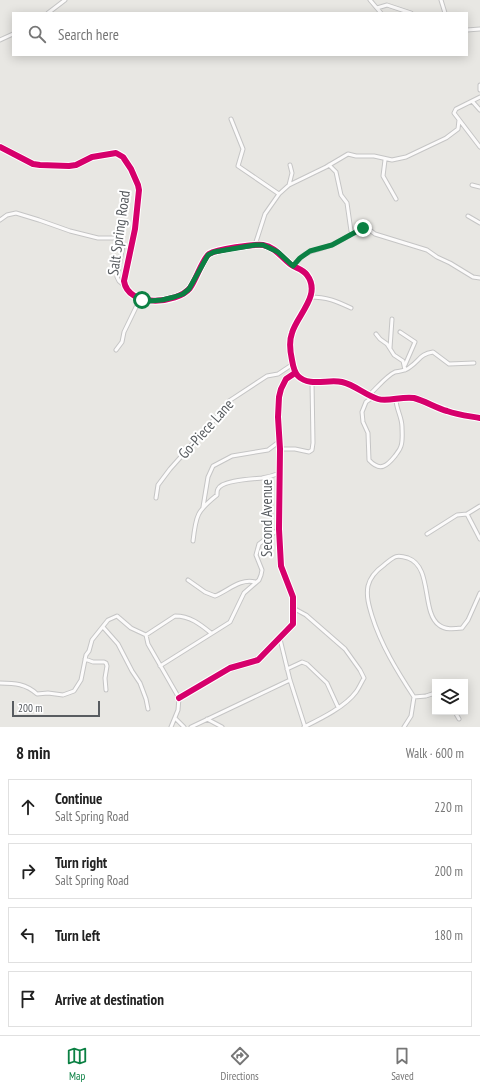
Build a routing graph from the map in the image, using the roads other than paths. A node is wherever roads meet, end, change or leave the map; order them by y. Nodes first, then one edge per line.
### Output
1 (64, 0) edge
2 (370, 0) edge
3 (441, 0) edge
4 (377, 8) junction
5 (49, 12) edge
6 (380, 12) edge
7 (408, 12) edge
8 (444, 12) edge
9 (480, 29) edge
10 (468, 30) edge
11 (12, 34) edge
12 (0, 40) edge
13 (480, 85) edge
14 (480, 90) edge
15 (480, 97) edge
16 (472, 101) junction
17 (480, 110) edge
18 (231, 119) dead end
19 (459, 120) junction
20 (0, 147) edge
21 (480, 147) edge
22 (385, 160) junction
23 (290, 165) dead end
24 (329, 165) junction
25 (289, 185) junction
26 (472, 185) dead end
27 (480, 187) edge
28 (279, 194) junction
29 (396, 199) dead end
30 (468, 216) dead end
31 (0, 220) edge
32 (480, 223) edge
33 (354, 233) junction
34 (255, 245) junction
35 (293, 266) junction
36 (480, 278) edge
37 (125, 286) junction
38 (310, 297) junction
39 (140, 299) junction
40 (351, 308) dead end
41 (392, 319) dead end
42 (400, 332) dead end
43 (376, 334) dead end
44 (390, 348) junction
45 (116, 350) dead end
46 (474, 363) dead end
47 (293, 364) junction
48 (405, 365) junction
49 (405, 370) junction
50 (295, 373) junction
51 (312, 382) junction
52 (371, 396) junction
53 (396, 399) junction
54 (480, 418) edge
55 (280, 441) junction
56 (280, 449) junction
57 (280, 473) junction
58 (156, 498) dead end
59 (480, 506) edge
60 (203, 507) junction
61 (466, 514) junction
62 (279, 529) junction
63 (427, 534) dead end
64 (480, 537) edge
65 (193, 541) dead end
66 (188, 580) dead end
67 (256, 582) junction
68 (480, 593) edge
69 (475, 604) junction
70 (480, 607) edge
71 (293, 608) junction
72 (103, 627) junction
73 (211, 633) junction
74 (146, 635) junction
75 (280, 639) junction
76 (85, 659) junction
77 (160, 666) junction
78 (287, 669) junction
79 (290, 680) junction
80 (0, 683) edge
81 (106, 690) dead end
82 (432, 694) edge
83 (414, 697) junction
84 (179, 698) junction
85 (338, 707) junction
86 (148, 709) dead end
87 (457, 715) edge
88 (175, 718) junction
89 (207, 719) junction
90 (459, 719) dead end
91 (171, 727) edge
92 (184, 727) edge
93 (191, 727) edge
94 (222, 727) edge
95 (305, 727) edge
96 (404, 727) edge

1 - 5 street
2 - 4 street
3 - 8 street
4 - 6 street
4 - 7 street
9 - 10 street
11 - 12 street
13 - 14 street
15 - 16 street
16 - 17 street
16 - 19 street
18 - 28 street
19 - 21 street
19 - 22 street
20 - 37 street, Salt Spring Road
22 - 24 street
22 - 29 street
23 - 25 street
24 - 25 street
24 - 33 street
25 - 28 street
26 - 27 street
28 - 34 street
30 - 32 street
31 - 37 street
33 - 35 street
33 - 36 street
34 - 35 street
34 - 39 street
35 - 38 street
37 - 39 street, Salt Spring Road
38 - 40 street
38 - 47 street
39 - 45 street
41 - 44 street
42 - 48 street
43 - 44 street
44 - 48 street
46 - 49 street
47 - 50 street
47 - 58 street, Go-Piece Lane
48 - 49 street
49 - 52 street
50 - 51 street
50 - 55 street, Second Avenue
51 - 52 street
51 - 56 street
52 - 53 street
52 - 53 street
53 - 54 street
55 - 56 street, Second Avenue
55 - 60 street
56 - 57 street, Second Avenue
57 - 60 street
57 - 62 street, Second Avenue
59 - 61 street
60 - 65 street
61 - 63 street
61 - 64 street
62 - 67 street
62 - 71 street, Second Avenue
66 - 67 street
67 - 73 street
68 - 69 street
69 - 70 street
69 - 83 street
71 - 75 street, Second Avenue
71 - 85 street
72 - 74 street
72 - 76 street
72 - 86 street
73 - 74 street
73 - 77 street
74 - 77 street
75 - 78 street
75 - 84 street, Second Avenue
76 - 80 street
76 - 81 street
77 - 84 street
78 - 79 street
78 - 85 street
79 - 89 street
79 - 95 street
82 - 83 street
83 - 96 street
84 - 88 street
85 - 95 street
87 - 90 street
88 - 91 street
88 - 92 street
89 - 93 street
89 - 94 street

